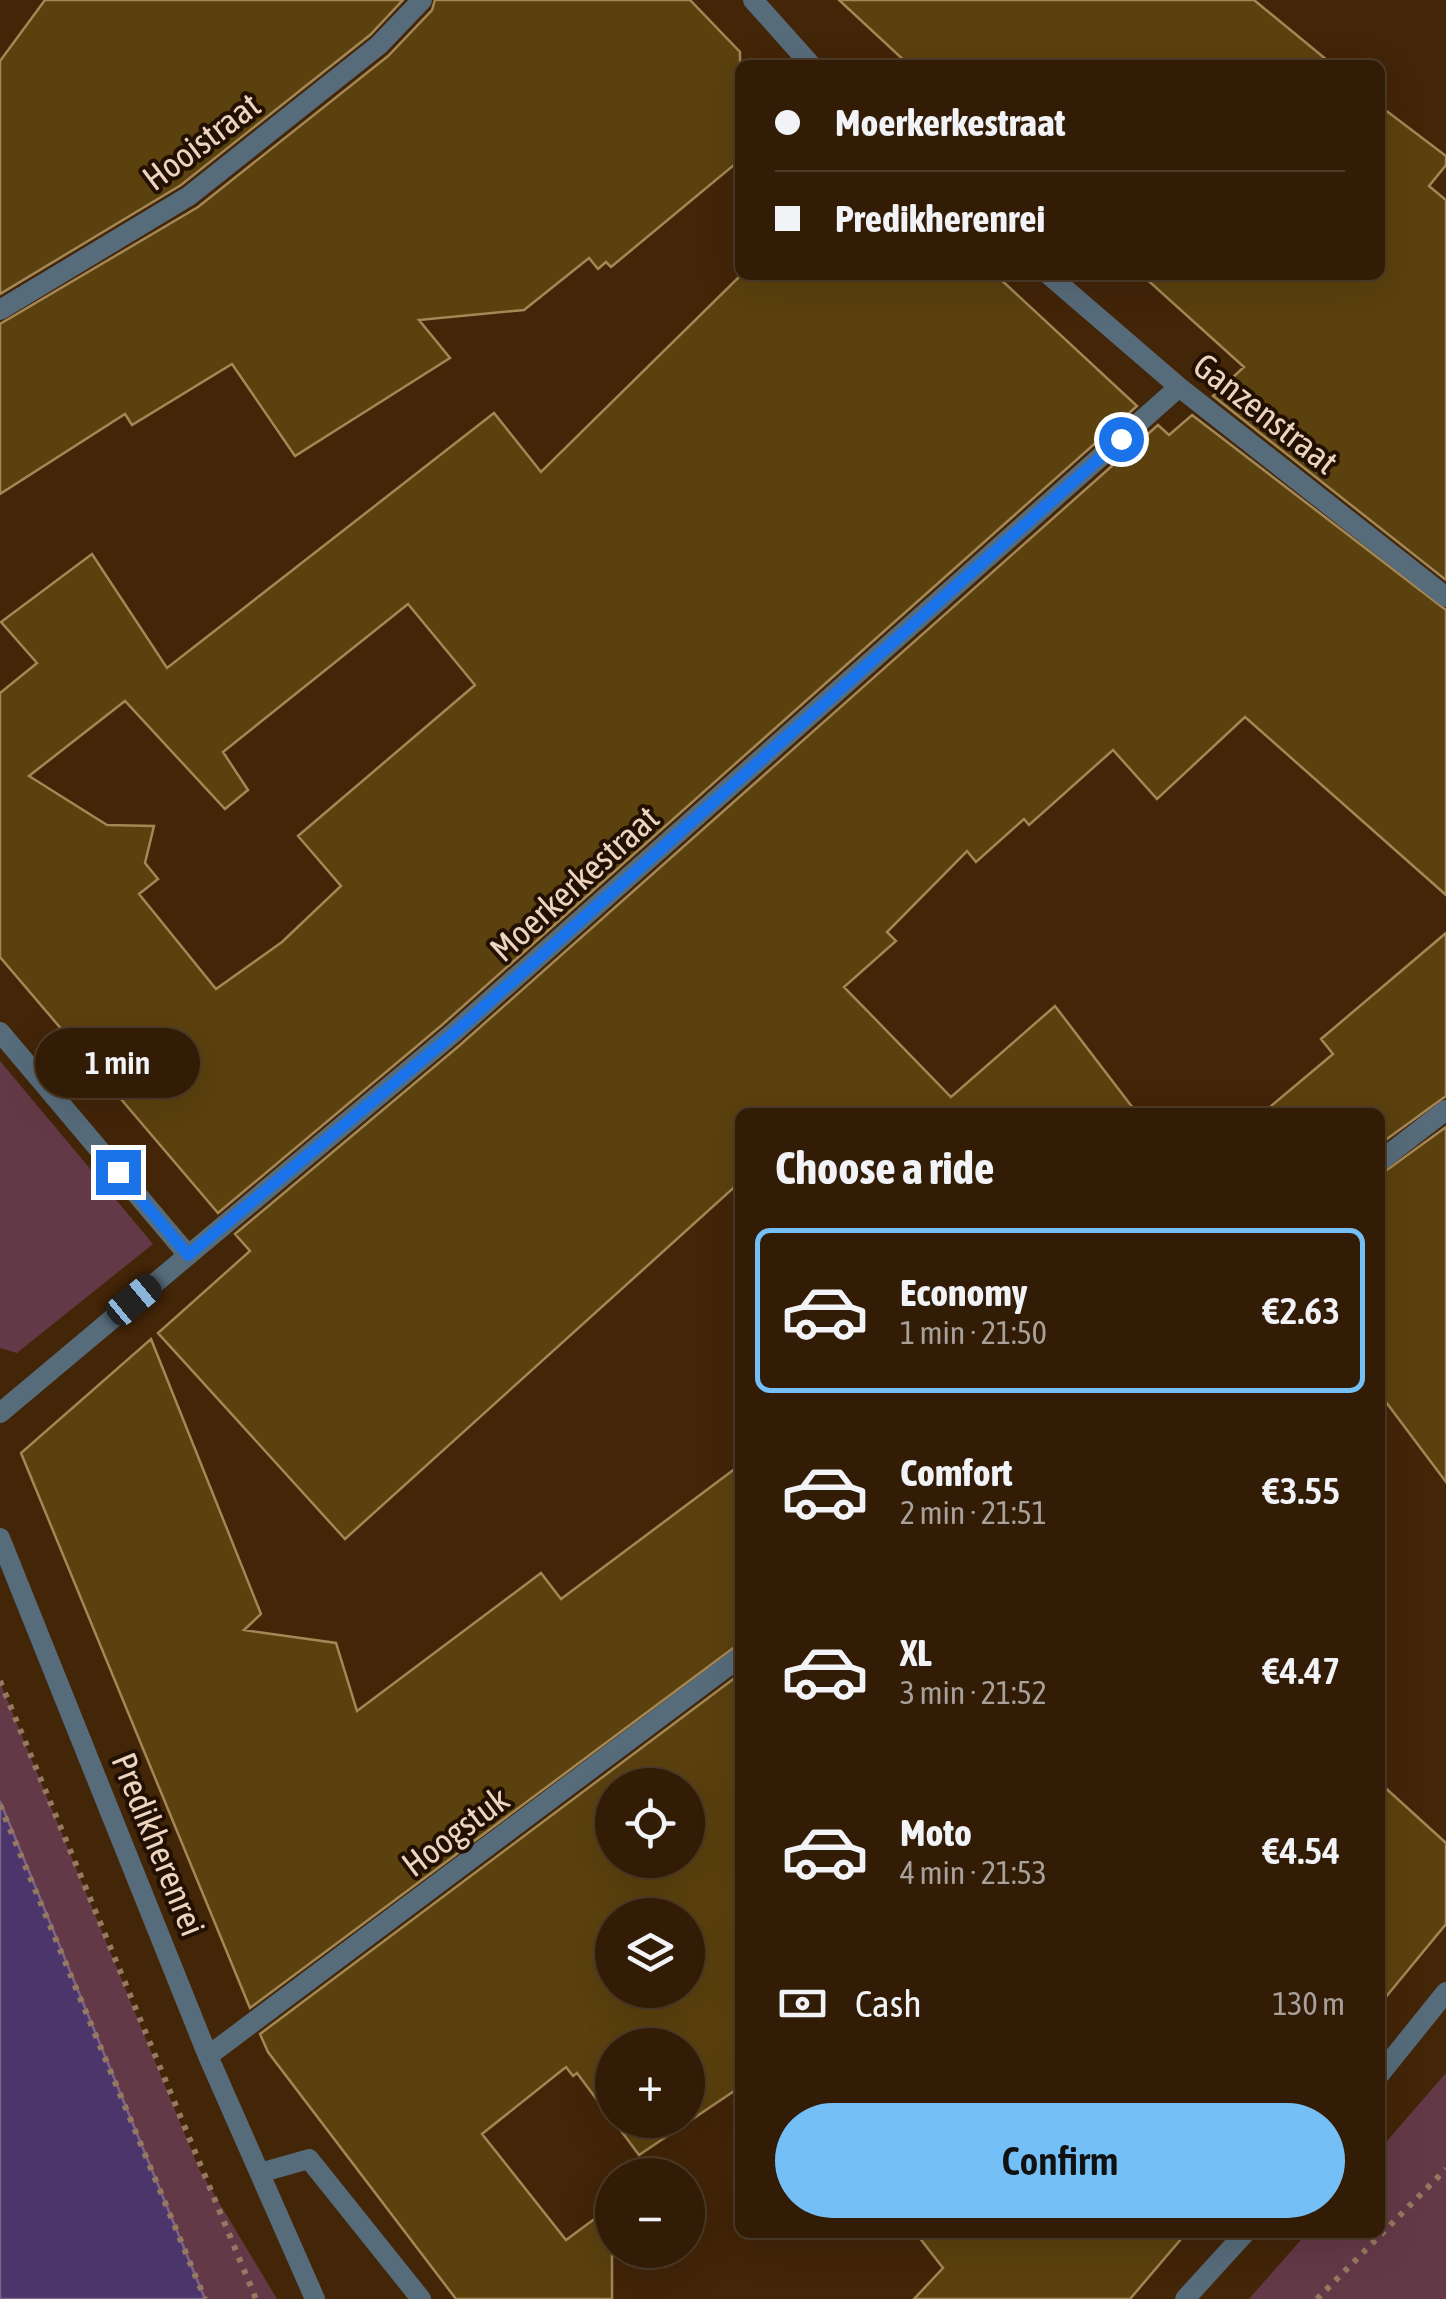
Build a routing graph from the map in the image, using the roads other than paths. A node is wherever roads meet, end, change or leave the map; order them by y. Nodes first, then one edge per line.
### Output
1 (422, 0) edge
2 (753, 0) edge
3 (807, 60) edge
4 (1055, 280) edge
5 (0, 310) edge
6 (1179, 388) junction
7 (1446, 597) edge
8 (0, 1032) edge
9 (1446, 1110) edge
10 (1385, 1158) edge
11 (188, 1255) junction
12 (0, 1414) edge
13 (0, 1538) edge
14 (735, 1661) edge
15 (1446, 1992) edge
16 (208, 2056) junction
17 (1385, 2068) edge
18 (263, 2172) junction
19 (1241, 2238) edge
20 (315, 2299) edge
21 (421, 2299) edge
22 (1185, 2299) edge

1 - 5 street, Hooistraat
2 - 3 street
4 - 6 street, Ganzenstraat
6 - 7 street, Ganzenstraat
6 - 11 street, Moerkerkestraat
8 - 11 street
9 - 10 street
11 - 12 street, Moerkerkestraat
13 - 16 street, Predikherenrei
14 - 16 street, Hoogstuk
15 - 17 street
16 - 18 street, Predikherenrei
18 - 20 street, Predikherenrei
18 - 21 street
19 - 22 street

